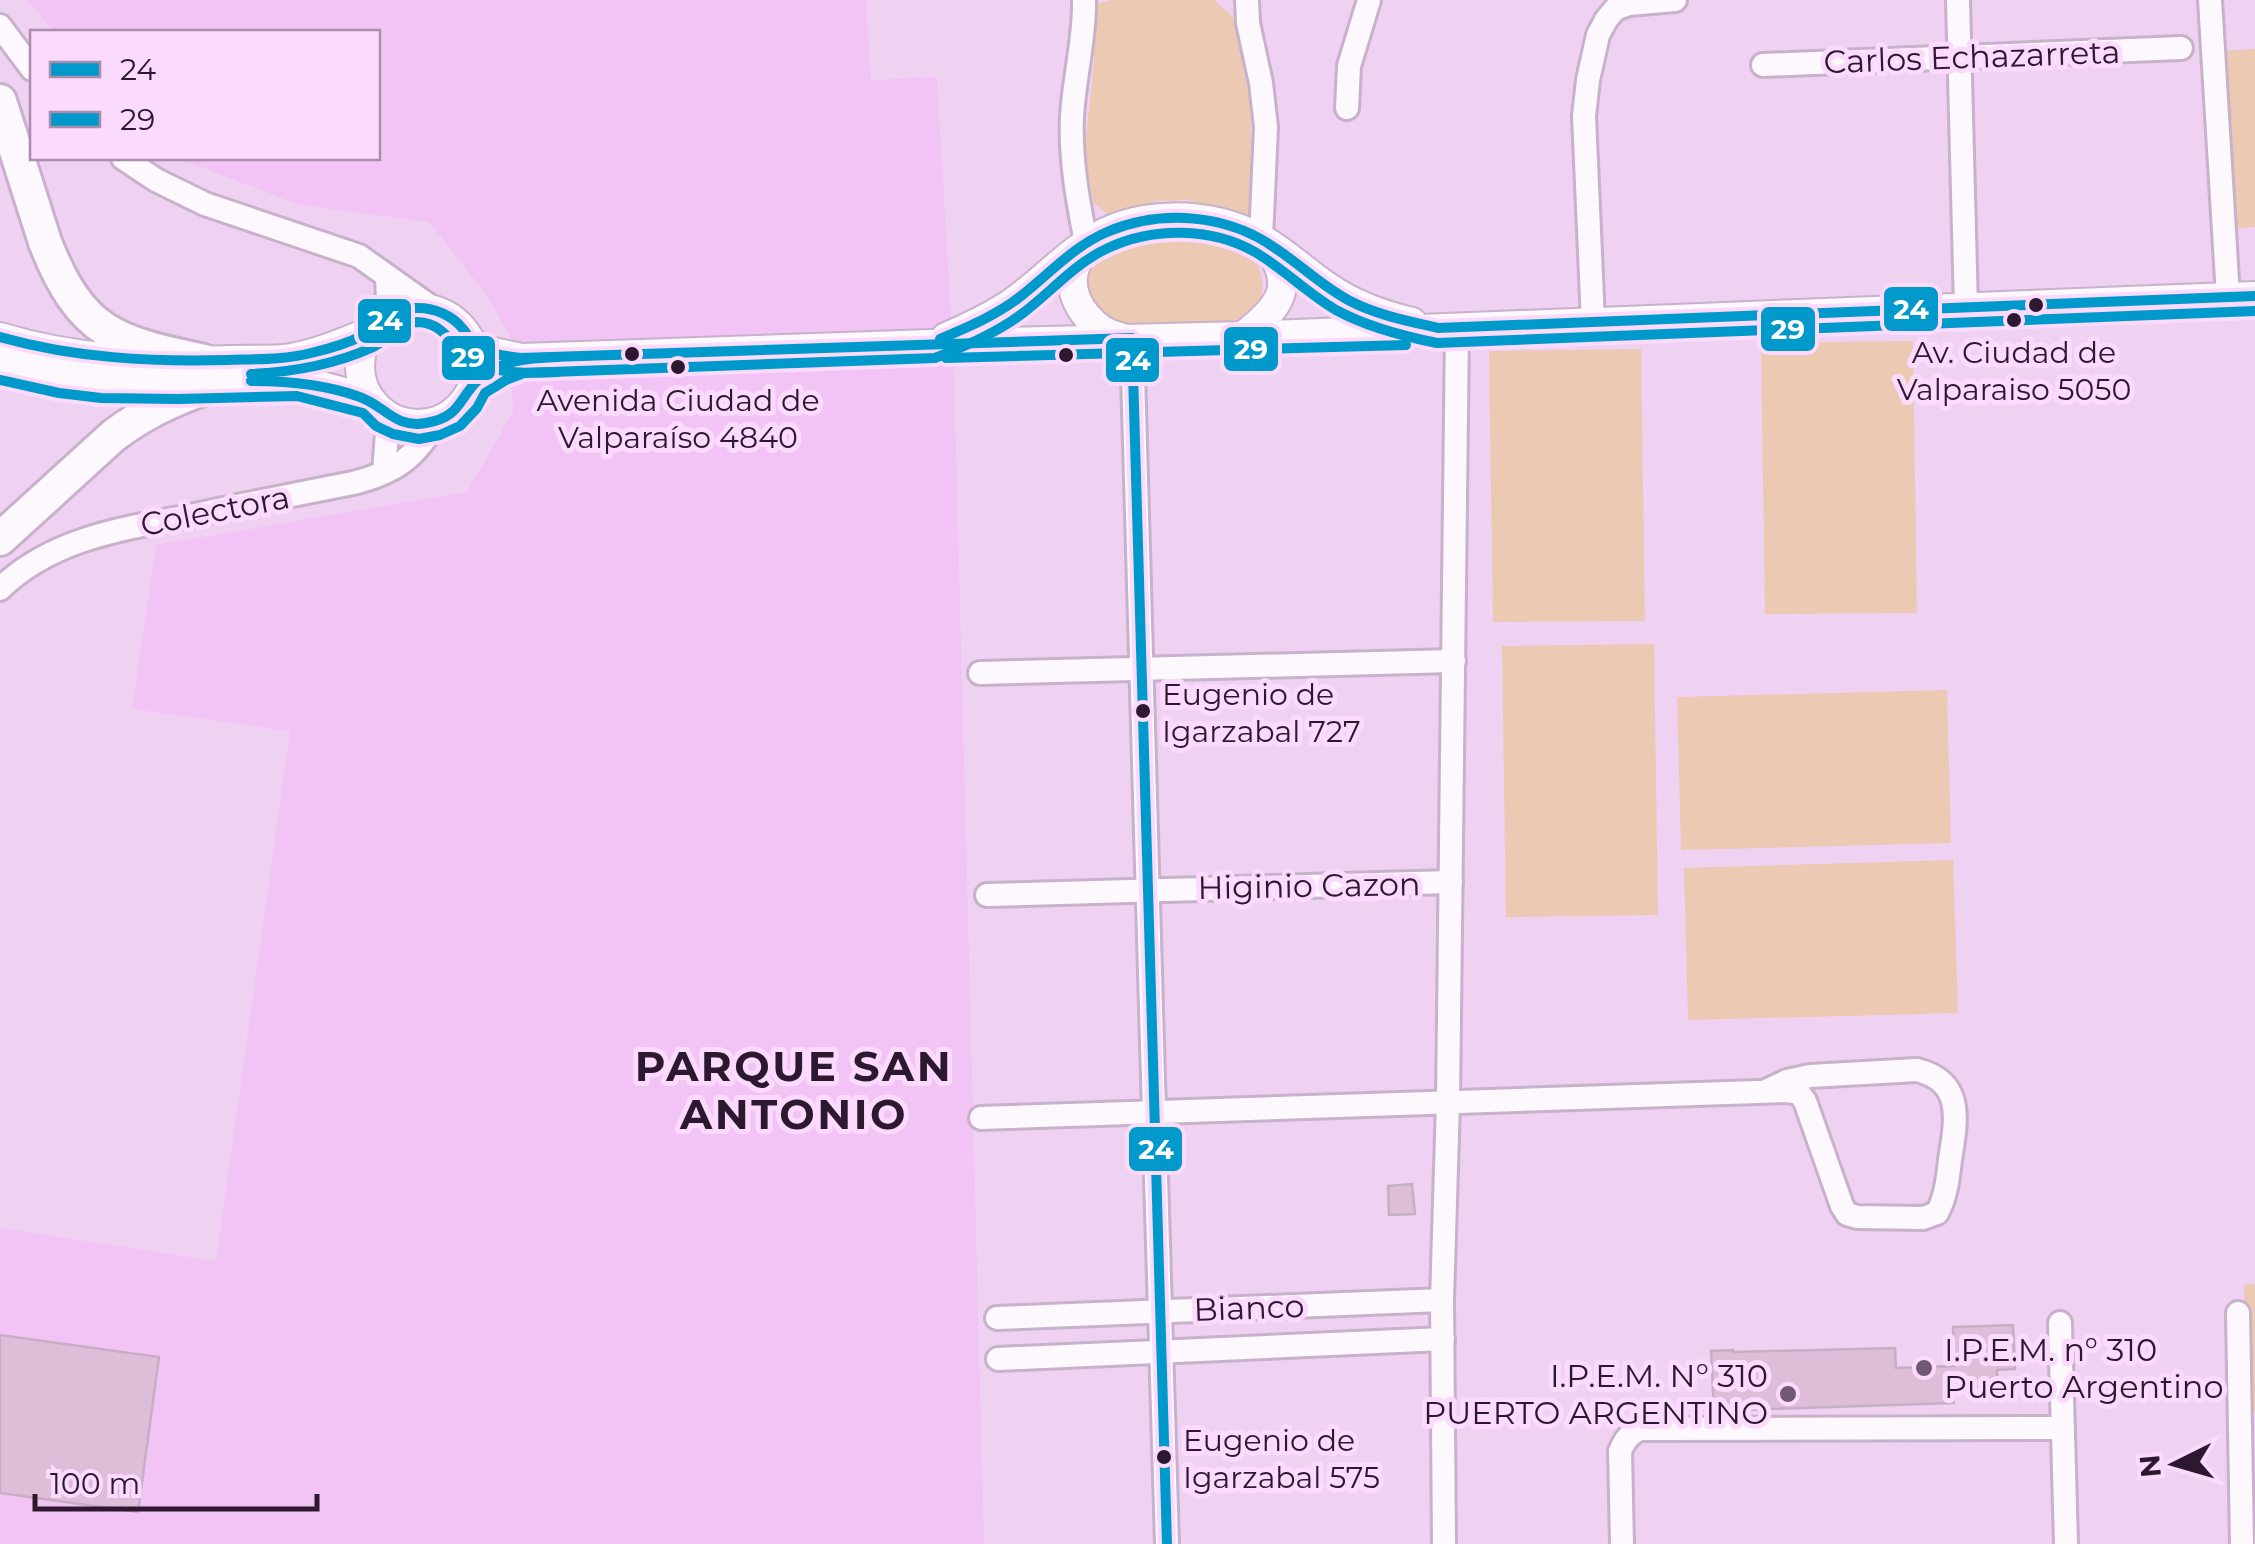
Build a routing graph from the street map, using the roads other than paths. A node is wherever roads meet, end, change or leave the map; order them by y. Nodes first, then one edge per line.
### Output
1 (1084, 0) edge
2 (1247, 0) edge
3 (1368, 0) edge
4 (1674, 0) edge
5 (1958, 0) edge
6 (2210, 0) edge
7 (0, 26) edge
8 (2182, 48) dead end
9 (1960, 57) junction
10 (1763, 65) dead end
11 (30, 66) edge
12 (0, 100) edge
13 (1346, 108) dead end
14 (126, 160) edge
15 (1261, 238) junction
16 (1086, 242) junction
17 (387, 277) junction
18 (2242, 297) edge
19 (1966, 308) junction
20 (435, 310) junction
21 (1593, 322) junction
22 (377, 325) junction
23 (1448, 328) junction
24 (1243, 336) junction
25 (0, 337) edge
26 (1132, 338) junction
27 (471, 342) junction
28 (930, 344) junction
29 (521, 358) junction
30 (0, 365) edge
31 (215, 371) junction
32 (474, 383) junction
33 (377, 406) junction
34 (436, 421) junction
35 (384, 472) junction
36 (0, 539) edge
37 (0, 589) edge
38 (1454, 661) junction
39 (1139, 669) junction
40 (980, 674) dead end
41 (1451, 882) junction
42 (1148, 890) junction
43 (988, 895) dead end
44 (1766, 1091) junction
45 (1448, 1102) junction
46 (1152, 1113) junction
47 (981, 1118) dead end
48 (1442, 1300) junction
49 (1160, 1311) junction
50 (2238, 1313) dead end
51 (997, 1318) dead end
52 (2060, 1323) dead end
53 (1443, 1340) junction
54 (1162, 1351) junction
55 (998, 1359) dead end
56 (2062, 1428) junction
57 (1167, 1544) edge
58 (1444, 1544) edge
59 (1622, 1544) edge
60 (2066, 1544) edge
61 (2242, 1544) edge

1 - 16 street
2 - 15 street
3 - 13 street
4 - 21 street
5 - 9 street
6 - 18 street
7 - 11 street
8 - 9 street, Carlos Echazarreta
9 - 10 street, Carlos Echazarreta
9 - 19 street
12 - 31 highway
14 - 17 street
15 - 16 main road
15 - 23 main road
15 - 24 main road
16 - 26 main road
16 - 28 main road
17 - 20 street
17 - 22 street
18 - 19 main road
19 - 21 main road
20 - 22 main road
20 - 27 main road
21 - 23 main road
22 - 31 main road
22 - 33 main road
23 - 24 main road
23 - 38 street
24 - 26 main road
25 - 31 main road
26 - 28 main road
26 - 39 street
27 - 29 main road
27 - 32 main road
28 - 29 main road
29 - 32 main road
30 - 31 main road
31 - 33 main road
31 - 36 highway
32 - 34 main road
33 - 34 main road
33 - 35 street
34 - 35 street, Colectora
35 - 37 street, Colectora
38 - 39 street
38 - 41 street
39 - 40 street
39 - 42 street
41 - 42 street, Higinio Cazon
41 - 45 street
42 - 43 street, Higinio Cazon
42 - 46 street
44 - 44 street
44 - 45 street
45 - 46 street
45 - 48 street
46 - 47 street
46 - 49 street
48 - 49 street, Bianco
48 - 53 street
49 - 51 street, Bianco
49 - 54 street
50 - 61 street
52 - 56 street
53 - 54 street
53 - 58 street
54 - 55 street
54 - 57 street
56 - 59 street
56 - 60 street

